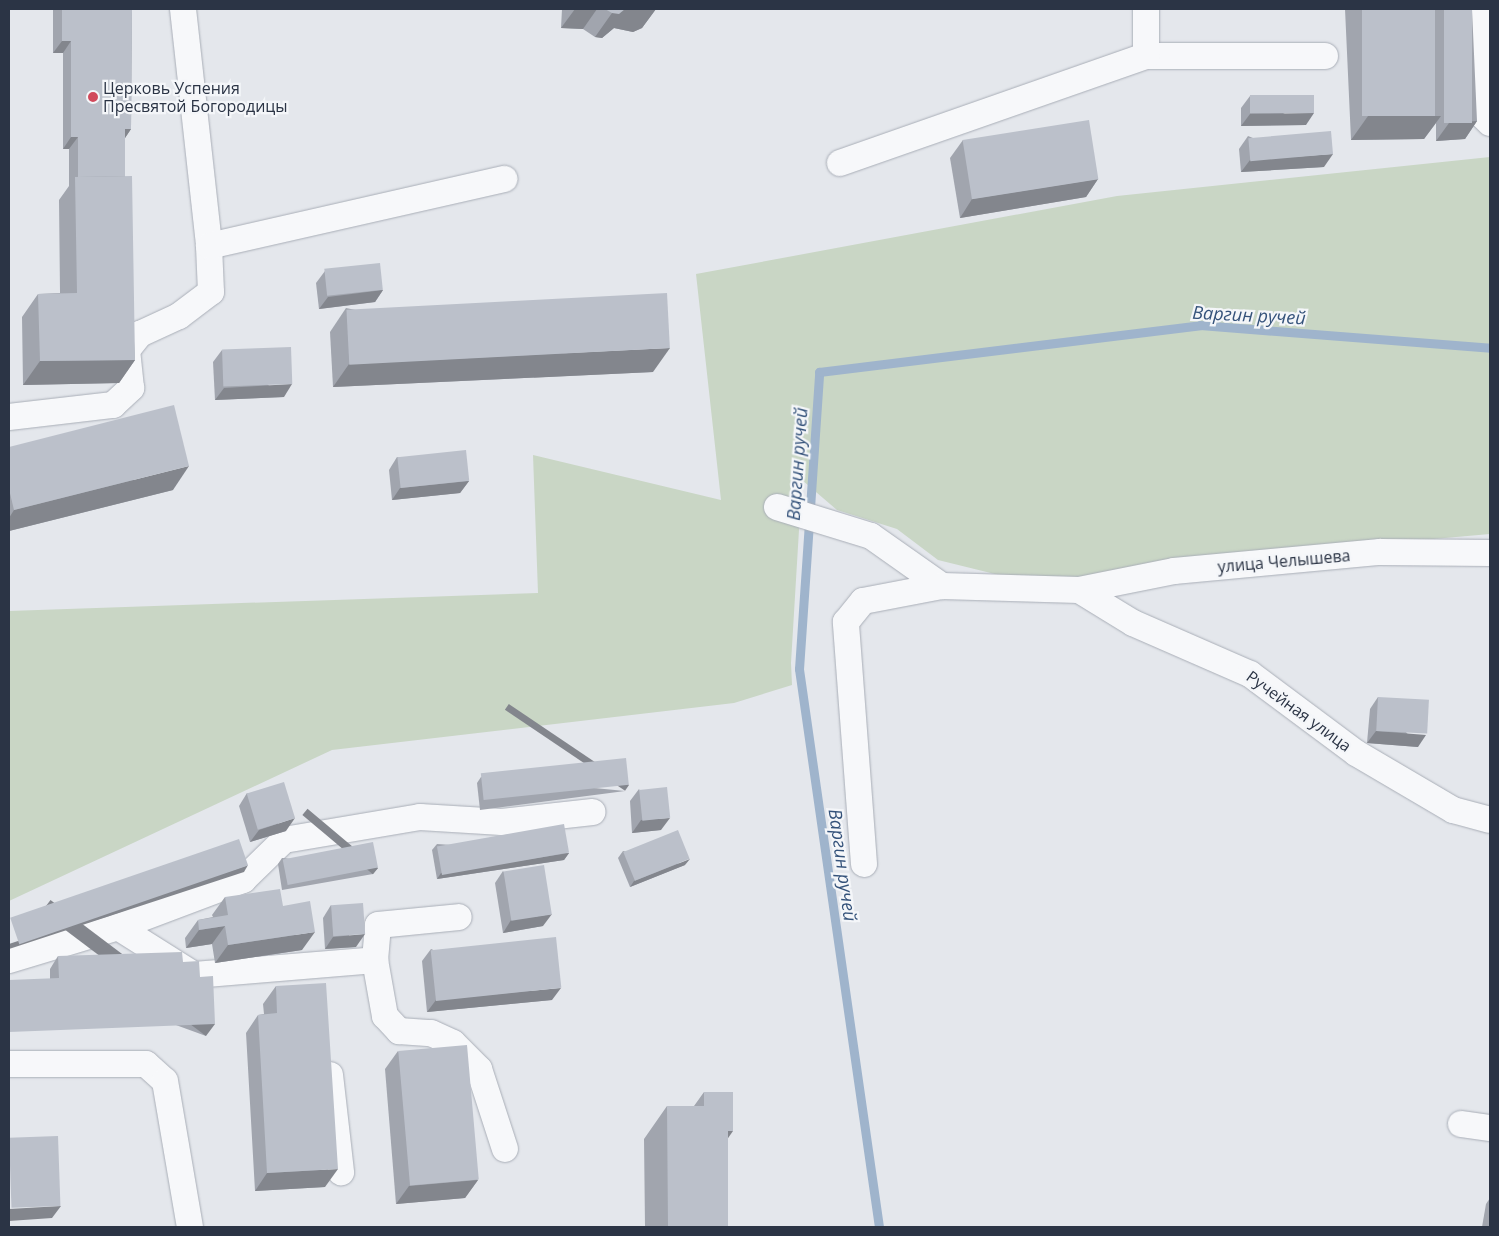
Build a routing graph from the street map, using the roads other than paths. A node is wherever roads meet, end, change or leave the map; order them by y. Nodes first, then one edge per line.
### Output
1 (183, 9) edge
2 (1146, 9) edge
3 (1478, 9) edge
4 (1146, 56) junction
5 (1325, 56) dead end
6 (1490, 123) edge
7 (840, 163) dead end
8 (504, 179) dead end
9 (209, 246) junction
10 (9, 417) edge
11 (778, 508) dead end
12 (1490, 553) edge
13 (942, 586) junction
14 (1079, 590) junction
15 (592, 812) dead end
16 (1490, 820) edge
17 (864, 864) dead end
18 (459, 916) dead end
19 (118, 928) junction
20 (9, 960) edge
21 (375, 960) junction
22 (327, 1054) edge
23 (9, 1064) edge
24 (1461, 1124) dead end
25 (1490, 1128) edge
26 (505, 1149) dead end
27 (342, 1172) dead end
28 (190, 1227) edge

1 - 9 street
2 - 4 street
3 - 6 street
4 - 5 street
4 - 7 street
8 - 9 street
9 - 10 street
11 - 13 street
12 - 14 street, улица Челышева
13 - 14 street, улица Челышева
13 - 17 street, улица Челышева
14 - 16 street, Ручейная улица
15 - 19 street
18 - 21 street
19 - 20 street
19 - 21 street
21 - 26 street
22 - 27 street
23 - 28 street
24 - 25 street

